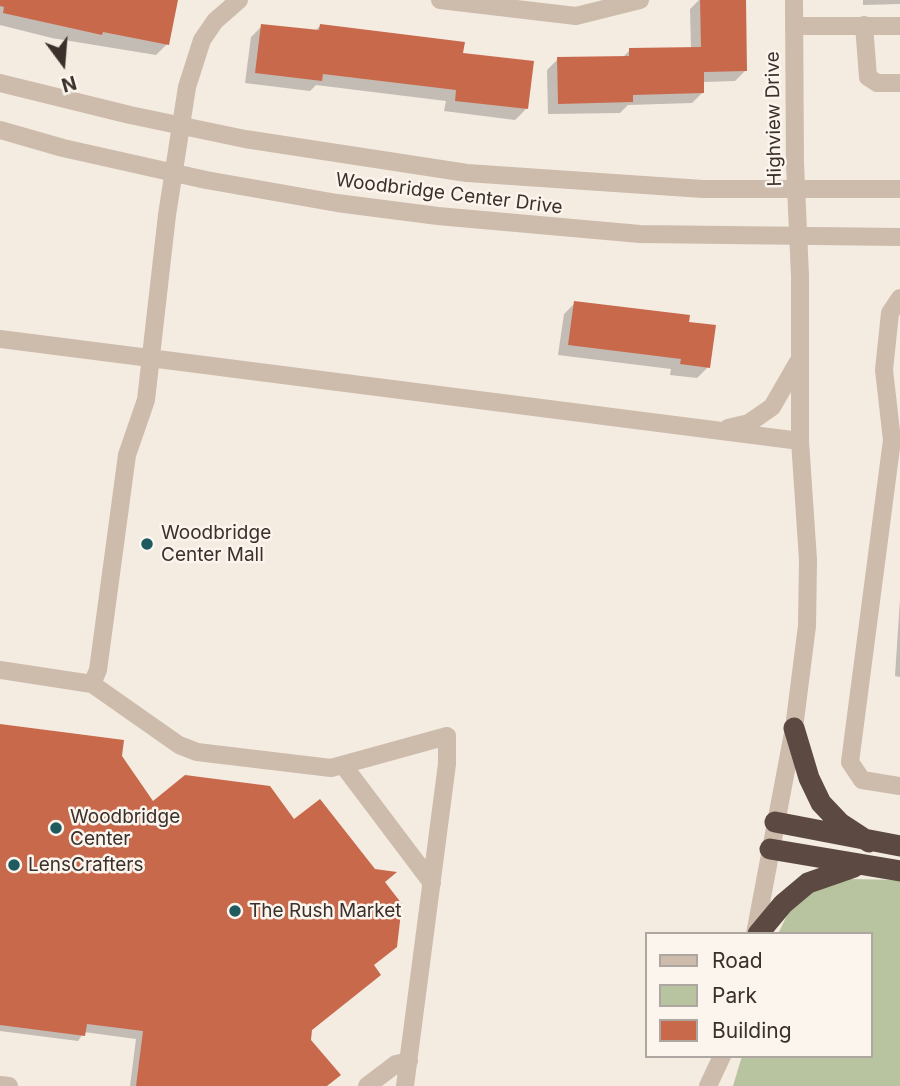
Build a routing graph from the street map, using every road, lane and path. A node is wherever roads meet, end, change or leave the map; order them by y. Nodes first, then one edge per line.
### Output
1 (239, 0) edge
2 (440, 0) edge
3 (640, 0) edge
4 (794, 0) edge
5 (864, 25) junction
6 (794, 26) junction
7 (900, 26) edge
8 (0, 83) edge
9 (900, 83) edge
10 (181, 126) junction
11 (0, 130) edge
12 (174, 174) junction
13 (900, 189) edge
14 (796, 191) junction
15 (900, 237) edge
16 (799, 238) junction
17 (900, 298) edge
18 (0, 339) edge
19 (151, 358) junction
20 (800, 359) junction
21 (703, 429) junction
22 (800, 442) junction
23 (0, 670) edge
24 (92, 684) junction
25 (794, 729) junction
26 (343, 765) junction
27 (900, 786) edge
28 (775, 822) junction
29 (869, 842) junction
30 (900, 846) edge
31 (771, 849) junction
32 (859, 865) junction
33 (900, 871) edge
34 (432, 883) junction
35 (756, 932) edge
36 (758, 932) edge
37 (721, 1058) edge
38 (409, 1061) junction
39 (0, 1085) edge
40 (9, 1086) edge
41 (367, 1086) edge
42 (405, 1086) edge
43 (708, 1086) edge

1 - 10 street
2 - 3 street
4 - 6 street, Highview Drive
5 - 6 street
5 - 7 street
5 - 9 street
6 - 14 street, Highview Drive
8 - 10 street, Woodbridge Center Drive
10 - 12 street
10 - 14 street, Woodbridge Center Drive
11 - 12 street, Woodbridge Center Drive
12 - 16 street, Woodbridge Center Drive
12 - 19 street
13 - 14 street, Woodbridge Center Drive
14 - 16 street, Highview Drive
15 - 16 street, Woodbridge Center Drive
16 - 20 street, Highview Drive
17 - 27 street
18 - 19 street
19 - 21 street
19 - 24 street
20 - 21 street
20 - 22 street, Highview Drive
21 - 22 street
22 - 25 street, Highview Drive
23 - 24 street
24 - 26 street
25 - 28 street, Highview Drive
25 - 29 highway
26 - 34 street
26 - 34 street
28 - 29 highway
28 - 31 street, Highview Drive
29 - 30 highway
31 - 32 highway
31 - 35 street, Highview Drive
32 - 33 highway
32 - 36 highway
34 - 38 street
37 - 43 street
38 - 41 street
38 - 42 street
39 - 40 street

